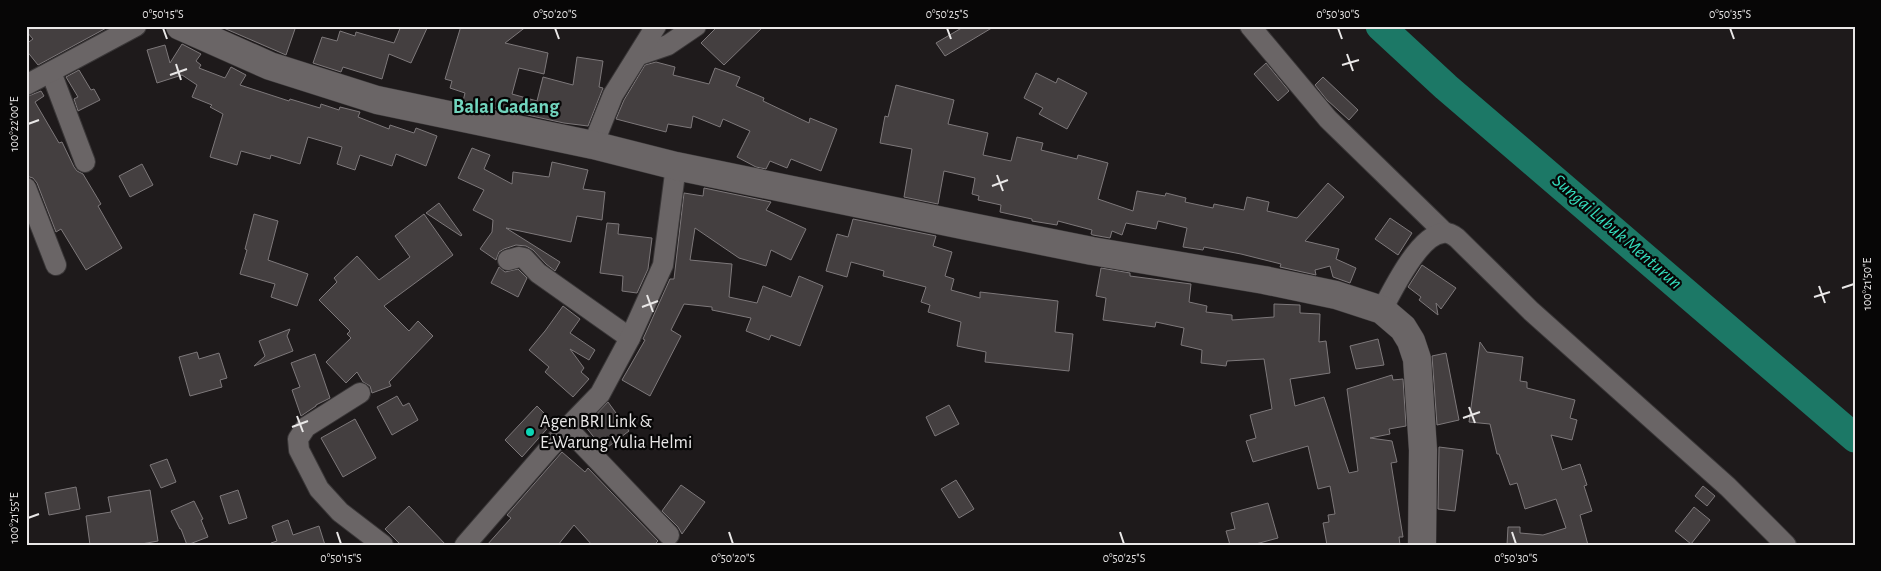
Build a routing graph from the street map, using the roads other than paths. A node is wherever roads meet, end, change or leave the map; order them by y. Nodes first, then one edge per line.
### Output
1 (136, 26) edge
2 (180, 26) edge
3 (656, 26) edge
4 (696, 26) edge
5 (1250, 26) edge
6 (639, 55) junction
7 (51, 72) junction
8 (26, 85) edge
9 (593, 145) junction
10 (85, 162) dead end
11 (676, 166) junction
12 (26, 188) edge
13 (1444, 232) junction
14 (508, 260) dead end
15 (56, 265) dead end
16 (1382, 310) junction
17 (630, 338) junction
18 (360, 393) dead end
19 (567, 428) junction
20 (669, 535) dead end
21 (383, 545) edge
22 (465, 545) edge
23 (1422, 545) edge
24 (1786, 545) edge

1 - 7 street
2 - 9 street
3 - 6 street
4 - 6 street
5 - 13 street
6 - 9 street
7 - 8 street
7 - 10 street
9 - 11 street
11 - 16 street
11 - 17 street
12 - 15 street
13 - 16 street
13 - 24 street
14 - 17 street
16 - 23 street
17 - 19 street
18 - 21 street
19 - 20 street
19 - 22 street

